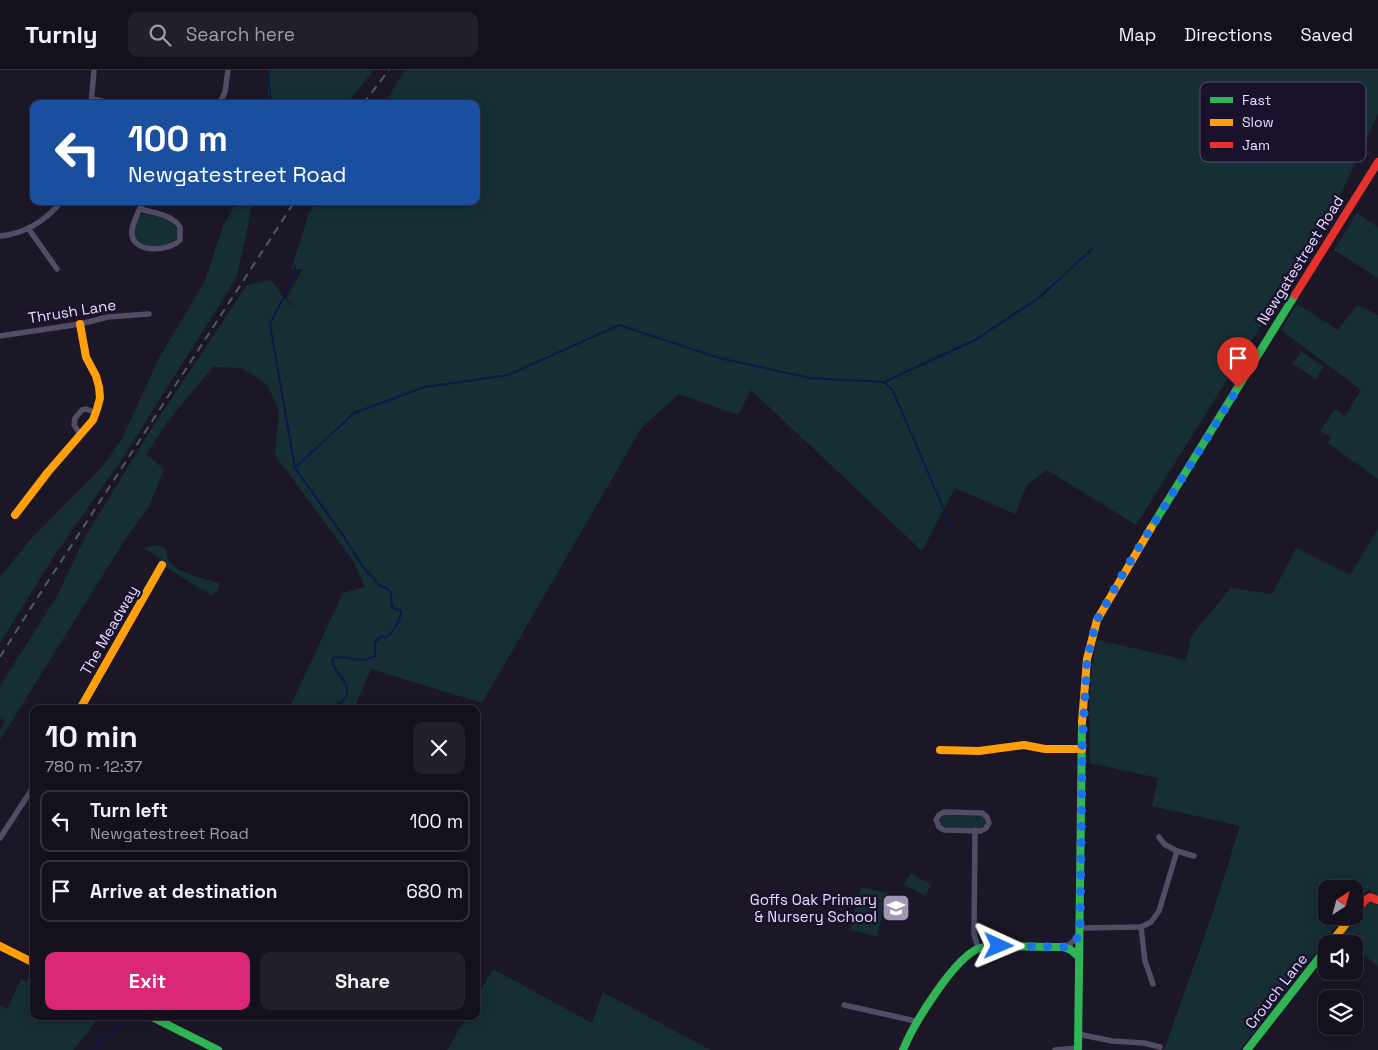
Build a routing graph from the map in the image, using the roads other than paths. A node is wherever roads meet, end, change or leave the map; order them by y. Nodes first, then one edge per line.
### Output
1 (94, 70) edge
2 (228, 70) edge
3 (91, 100) edge
4 (221, 100) edge
5 (1378, 162) edge
6 (58, 205) edge
7 (142, 205) edge
8 (140, 209) junction
9 (28, 228) junction
10 (0, 236) edge
11 (57, 269) dead end
12 (148, 314) dead end
13 (80, 324) junction
14 (0, 336) edge
15 (97, 413) junction
16 (80, 434) junction
17 (15, 515) dead end
18 (162, 565) dead end
19 (82, 705) edge
20 (1082, 749) junction
21 (940, 750) dead end
22 (30, 792) edge
23 (975, 830) junction
24 (1159, 837) dead end
25 (0, 838) edge
26 (1177, 851) junction
27 (1194, 856) dead end
28 (1378, 900) edge
29 (1363, 902) edge
30 (1345, 925) edge
31 (1142, 927) junction
32 (1080, 932) junction
33 (1337, 935) edge
34 (0, 946) edge
35 (1066, 947) junction
36 (978, 948) junction
37 (1079, 957) junction
38 (1318, 959) edge
39 (30, 961) edge
40 (1153, 984) dead end
41 (844, 1005) dead end
42 (158, 1020) edge
43 (917, 1022) junction
44 (1078, 1034) junction
45 (1144, 1043) junction
46 (1160, 1047) dead end
47 (1078, 1049) edge
48 (218, 1050) edge
49 (903, 1050) edge
50 (1055, 1050) edge
51 (1144, 1050) edge
52 (1248, 1050) edge

1 - 3 street
2 - 4 street
5 - 20 street, Newgatestreet Road
6 - 9 street
7 - 8 street
8 - 8 street
9 - 10 street
9 - 11 street
12 - 13 street, Thrush Lane
13 - 14 street, Thrush Lane
13 - 15 street
15 - 16 street
15 - 16 street
16 - 17 street
18 - 19 street, The Meadway
20 - 21 street
20 - 32 street, Newgatestreet Road
22 - 25 street
23 - 23 street
23 - 36 street
24 - 26 street
26 - 27 street
26 - 31 street
28 - 29 street
30 - 33 street
31 - 32 street
31 - 40 street
32 - 35 street
32 - 37 street, Newgatestreet Road
34 - 39 street
35 - 36 street
35 - 37 street
36 - 43 street
37 - 44 street, Newgatestreet Road
38 - 52 street, Crouch Lane
41 - 43 street
42 - 48 street
43 - 49 street
44 - 45 street
44 - 47 street, Newgatestreet Road
45 - 46 street
45 - 51 street
47 - 50 street

